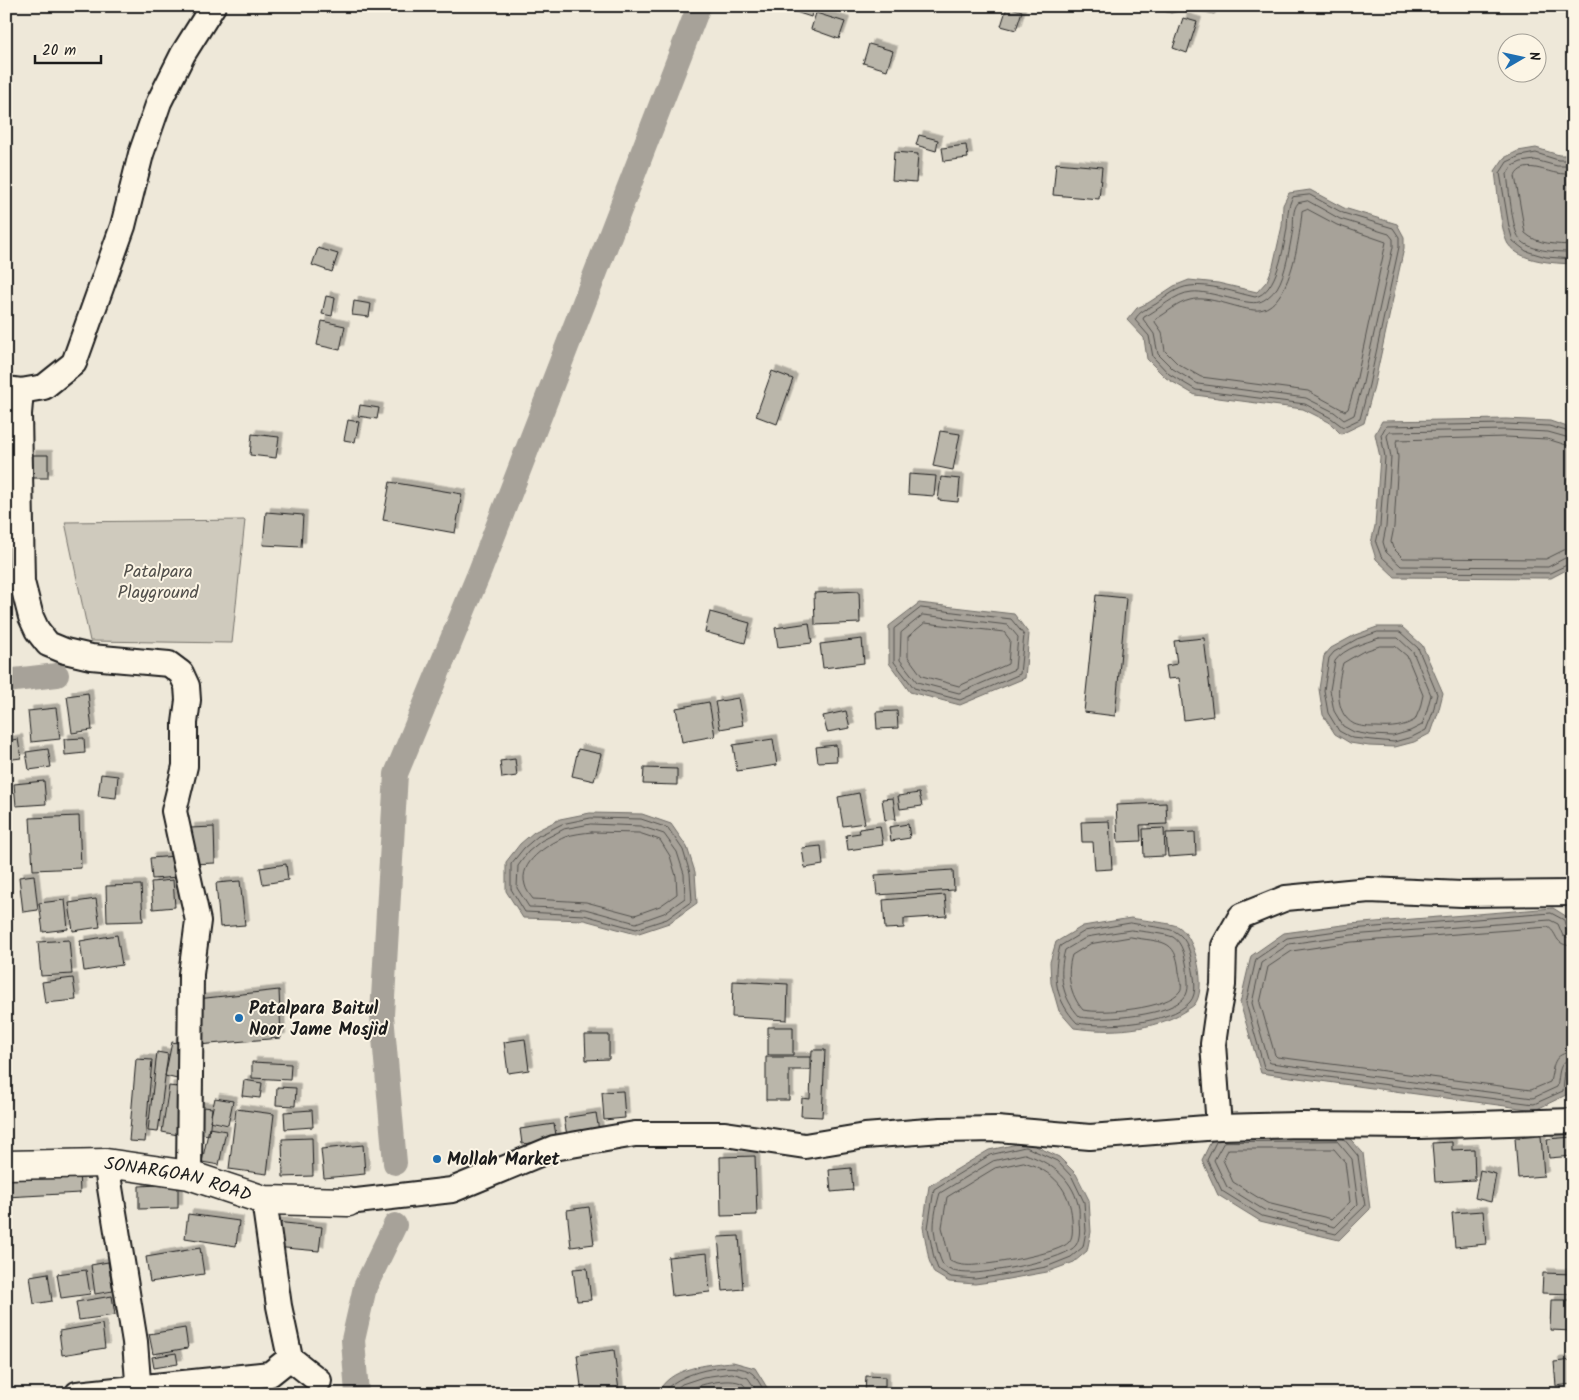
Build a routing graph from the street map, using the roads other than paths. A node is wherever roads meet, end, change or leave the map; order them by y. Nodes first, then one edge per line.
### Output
1 (213, 6) edge
2 (13, 390) edge
3 (1573, 893) edge
4 (1573, 1121) edge
5 (1219, 1127) junction
6 (106, 1163) junction
7 (6, 1165) edge
8 (190, 1175) junction
9 (264, 1200) junction
10 (348, 1202) joint
11 (290, 1358) junction
12 (319, 1381) dead end
13 (139, 1390) edge
14 (77, 1394) edge

1 - 2 street
2 - 8 street
3 - 5 street
4 - 5 street
5 - 10 street
6 - 7 main road, SONARGOAN ROAD
6 - 8 main road, SONARGOAN ROAD
6 - 13 street
8 - 9 main road, SONARGOAN ROAD
9 - 10 main road, SONARGOAN ROAD
9 - 11 street
11 - 12 street
11 - 13 street
13 - 14 street

